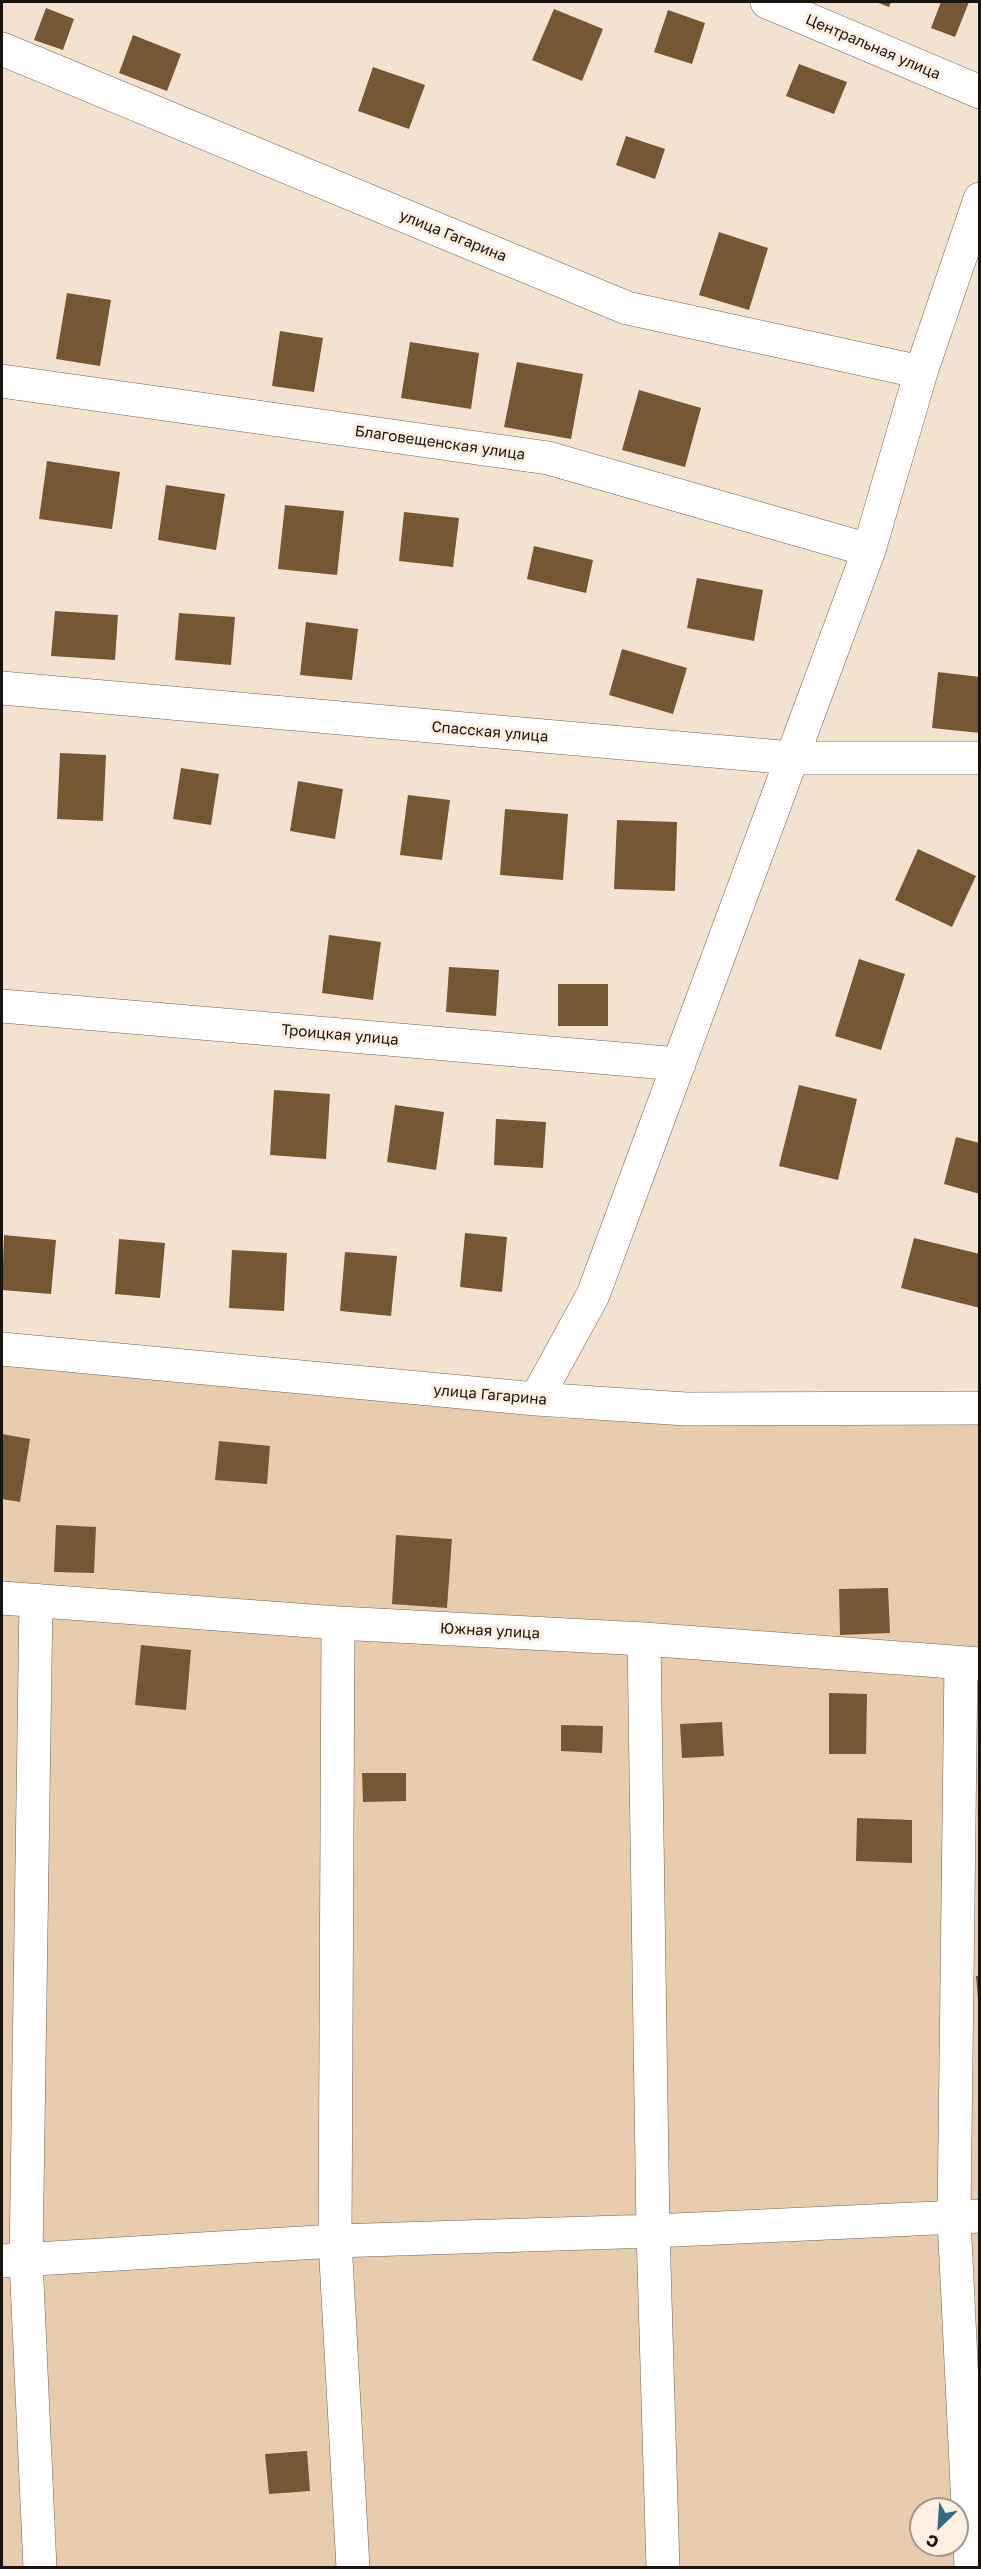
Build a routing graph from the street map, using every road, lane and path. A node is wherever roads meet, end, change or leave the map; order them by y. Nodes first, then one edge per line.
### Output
1 (767, 2) edge
2 (2, 49) edge
3 (980, 92) edge
4 (980, 199) edge
5 (921, 372) junction
6 (2, 381) edge
7 (869, 550) junction
8 (2, 688) edge
9 (792, 758) junction
10 (980, 758) edge
11 (2, 1006) edge
12 (679, 1064) junction
13 (2, 1349) edge
14 (536, 1399) junction
15 (980, 1408) edge
16 (2, 1598) edge
17 (36, 1600) junction
18 (338, 1623) junction
19 (644, 1639) junction
20 (970, 1663) edge
21 (967, 2217) edge
22 (653, 2232) junction
23 (335, 2241) junction
24 (14, 2260) edge
25 (40, 2568) edge
26 (353, 2568) edge
27 (663, 2568) edge
28 (971, 2568) edge

1 - 3 street, Центральная улица
2 - 5 street, улица Гагарина
4 - 5 street
5 - 7 street
6 - 7 street, Благовещенская улица
7 - 9 street
8 - 9 street, Спасская улица
9 - 10 street, Спасская улица
9 - 12 street
11 - 12 street, Троицкая улица
12 - 14 street
13 - 14 street, улица Гагарина
14 - 15 street, улица Гагарина
16 - 17 street, Южная улица
17 - 18 street, Южная улица
17 - 24 street
18 - 19 street, Южная улица
18 - 23 street
19 - 20 street, Южная улица
19 - 22 street
20 - 21 street
21 - 22 street
21 - 28 street
22 - 23 street
22 - 27 street
23 - 24 street
23 - 26 street
24 - 25 street

